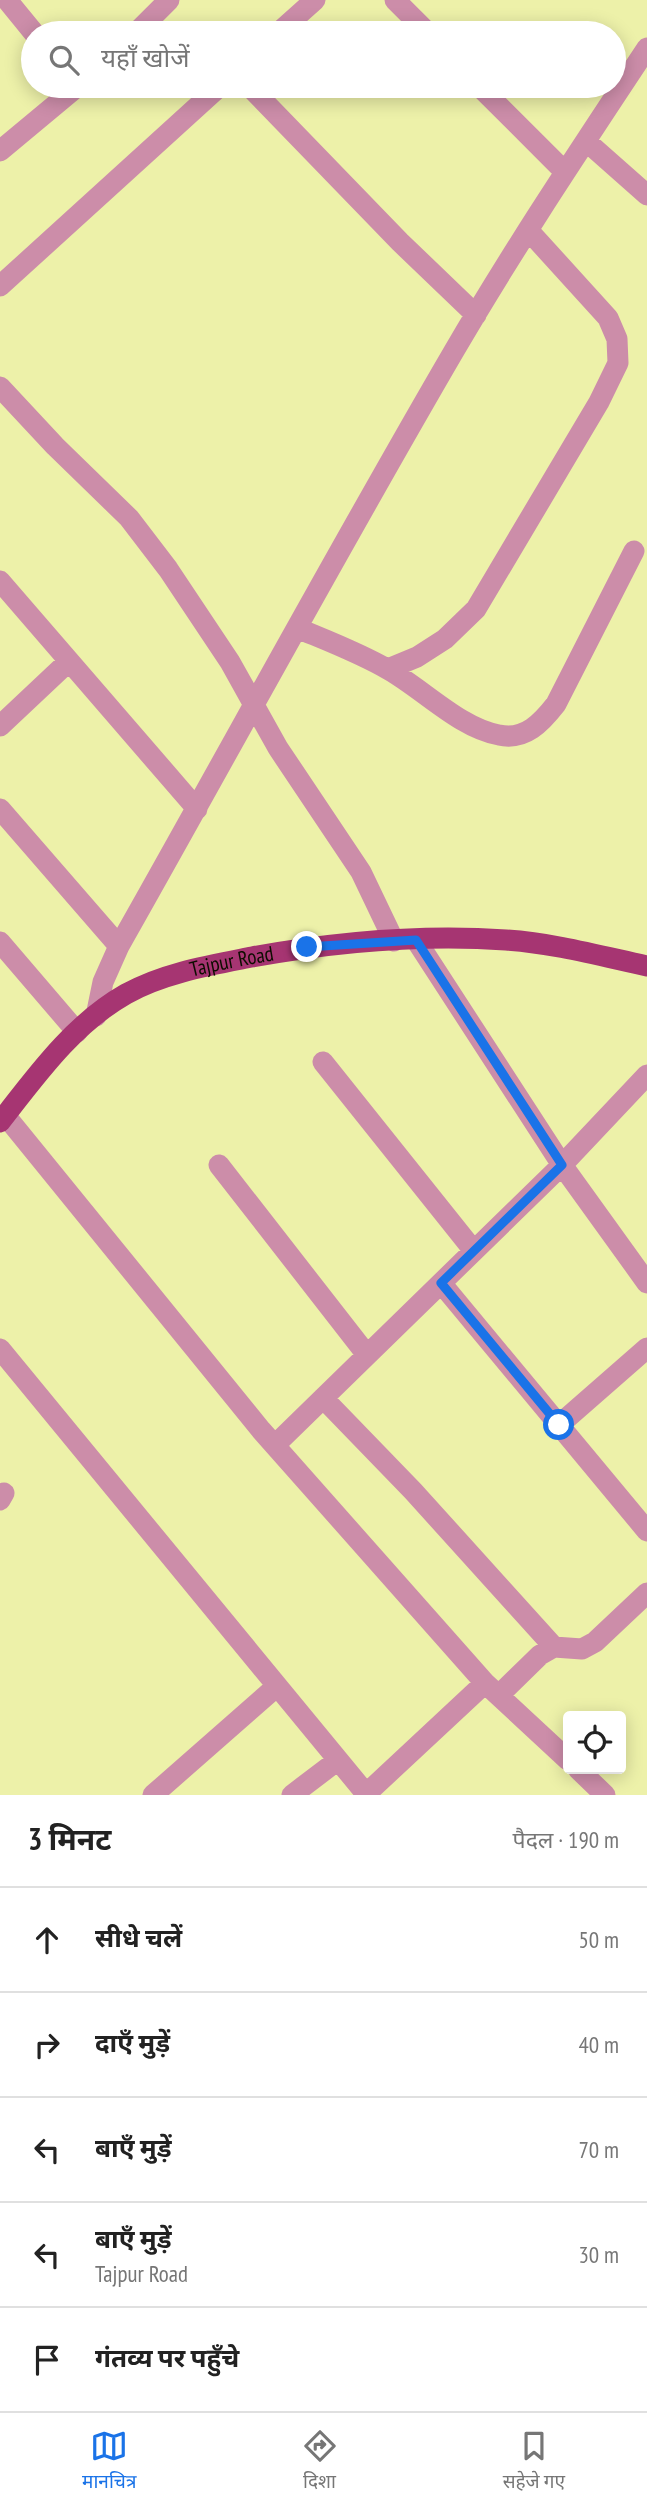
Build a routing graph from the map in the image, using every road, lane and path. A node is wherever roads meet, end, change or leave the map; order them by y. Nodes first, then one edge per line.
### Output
1 (6, 0) edge
2 (315, 0) edge
3 (395, 0) edge
4 (159, 4) edge
5 (24, 21) edge
6 (146, 21) edge
7 (291, 21) edge
8 (416, 21) edge
9 (647, 48) edge
10 (626, 80) edge
11 (63, 98) edge
12 (207, 98) edge
13 (260, 98) edge
14 (491, 98) edge
15 (614, 98) edge
16 (586, 141) junction
17 (0, 150) edge
18 (565, 172) junction
19 (647, 195) edge
20 (529, 231) junction
21 (0, 286) edge
22 (476, 315) junction
23 (0, 387) edge
24 (634, 551) dead end
25 (0, 581) edge
26 (297, 628) junction
27 (68, 662) junction
28 (388, 669) junction
29 (253, 706) junction
30 (0, 726) edge
31 (0, 809) edge
32 (197, 809) junction
33 (416, 940) junction
34 (394, 941) junction
35 (0, 942) edge
36 (119, 946) junction
37 (647, 966) edge
38 (96, 1016) junction
39 (77, 1032) junction
40 (323, 1062) dead end
41 (647, 1075) edge
42 (638, 1098) edge
43 (3, 1119) edge
44 (219, 1165) dead end
45 (562, 1165) junction
46 (474, 1251) junction
47 (441, 1283) junction
48 (647, 1283) edge
49 (647, 1348) edge
50 (0, 1349) edge
51 (367, 1355) junction
52 (323, 1398) junction
53 (559, 1425) junction
54 (275, 1446) junction
55 (647, 1531) edge
56 (647, 1593) edge
57 (554, 1647) junction
58 (277, 1686) junction
59 (492, 1689) junction
60 (563, 1755) edge
61 (338, 1760) junction
62 (583, 1774) edge
63 (366, 1794) edge
64 (153, 1795) edge
65 (292, 1795) edge
66 (605, 1795) edge

1 - 5 street
2 - 7 street
3 - 8 street
4 - 6 street
9 - 10 street
11 - 17 street
12 - 21 street
13 - 22 street
14 - 18 street
15 - 16 street
16 - 18 street
16 - 19 street
18 - 20 street
20 - 22 street
20 - 28 street
22 - 26 street
23 - 29 street
24 - 28 street
25 - 27 street
26 - 28 street
26 - 29 street
27 - 30 street
27 - 32 street
29 - 32 street
29 - 34 street
31 - 36 street
32 - 36 street
33 - 34 main road, Tajpur Road
33 - 37 main road, Tajpur Road
33 - 45 street
34 - 38 main road, Tajpur Road
35 - 39 street
36 - 38 street
38 - 39 main road, Tajpur Road
39 - 43 main road, Tajpur Road
40 - 46 street
41 - 42 street
42 - 45 street
43 - 54 street
44 - 51 street
45 - 46 street
45 - 48 street
46 - 47 street
47 - 51 street
47 - 53 street
49 - 53 street
50 - 58 street
51 - 52 street
52 - 54 street
52 - 57 street
53 - 55 street
54 - 59 street
56 - 57 street
57 - 59 street
58 - 61 street
58 - 64 street
59 - 60 street
59 - 63 street
61 - 63 street
61 - 65 street
62 - 66 street

